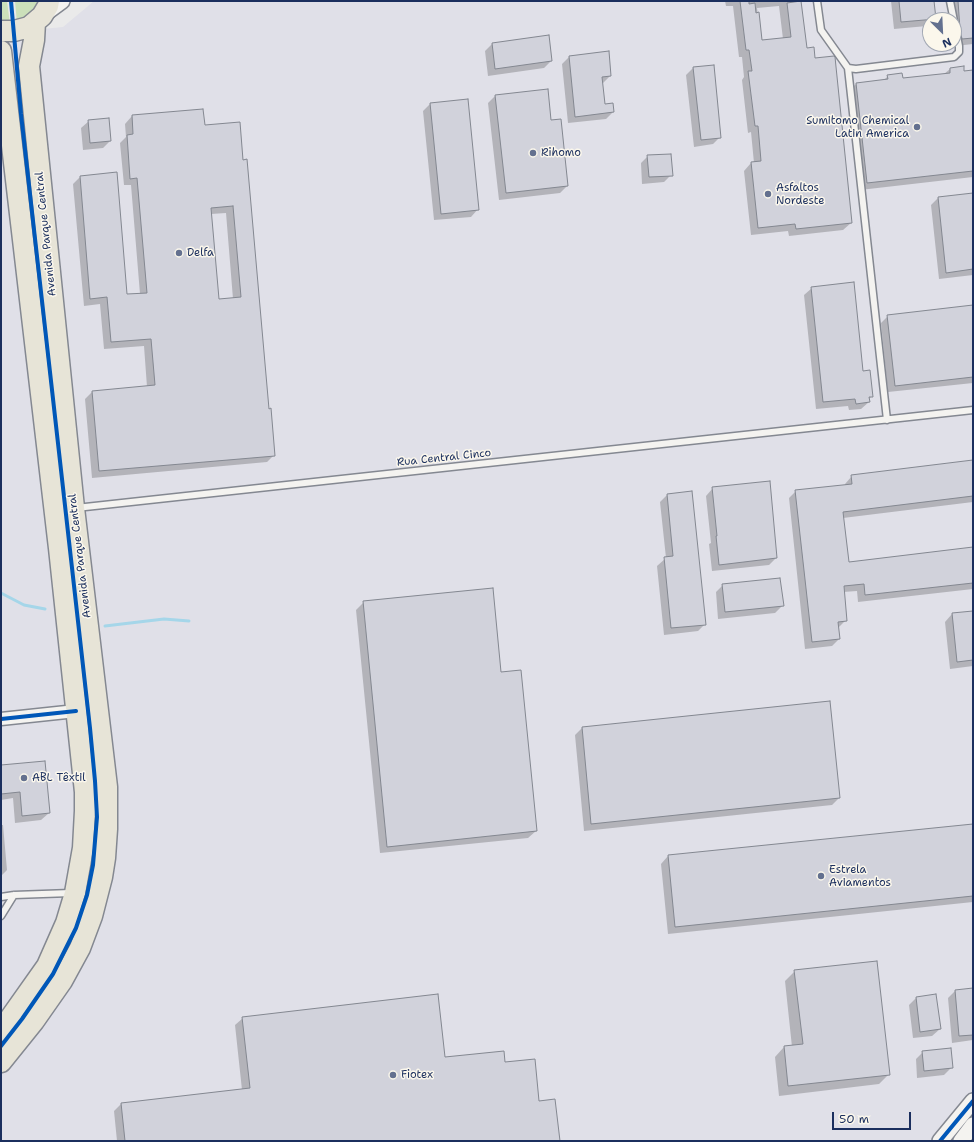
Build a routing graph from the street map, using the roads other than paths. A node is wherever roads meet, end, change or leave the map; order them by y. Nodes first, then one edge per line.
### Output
1 (62, 1) edge
2 (817, 1) edge
3 (950, 1) edge
4 (42, 13) edge
5 (1, 31) edge
6 (1, 51) edge
7 (848, 68) junction
8 (973, 410) edge
9 (887, 420) junction
10 (74, 508) junction
11 (76, 711) junction
12 (1, 720) edge
13 (75, 893) junction
14 (14, 895) junction
15 (1, 897) edge
16 (1, 916) edge
17 (1, 1031) edge
18 (1, 1062) edge
19 (973, 1101) edge
20 (973, 1125) edge
21 (940, 1141) edge
22 (961, 1141) edge

1 - 4 street
2 - 7 lane
3 - 7 lane
4 - 5 main road
4 - 10 main road, Avenida Parque Central
6 - 11 main road, Avenida Parque Central
7 - 9 lane
8 - 9 lane, Rua Central Cinco
9 - 10 lane, Rua Central Cinco
10 - 18 main road, Avenida Parque Central
11 - 12 street
11 - 13 main road, Avenida Parque Central
13 - 14 lane
13 - 17 main road, Avenida Parque Central
14 - 15 lane
14 - 16 lane
19 - 21 street
20 - 22 street

